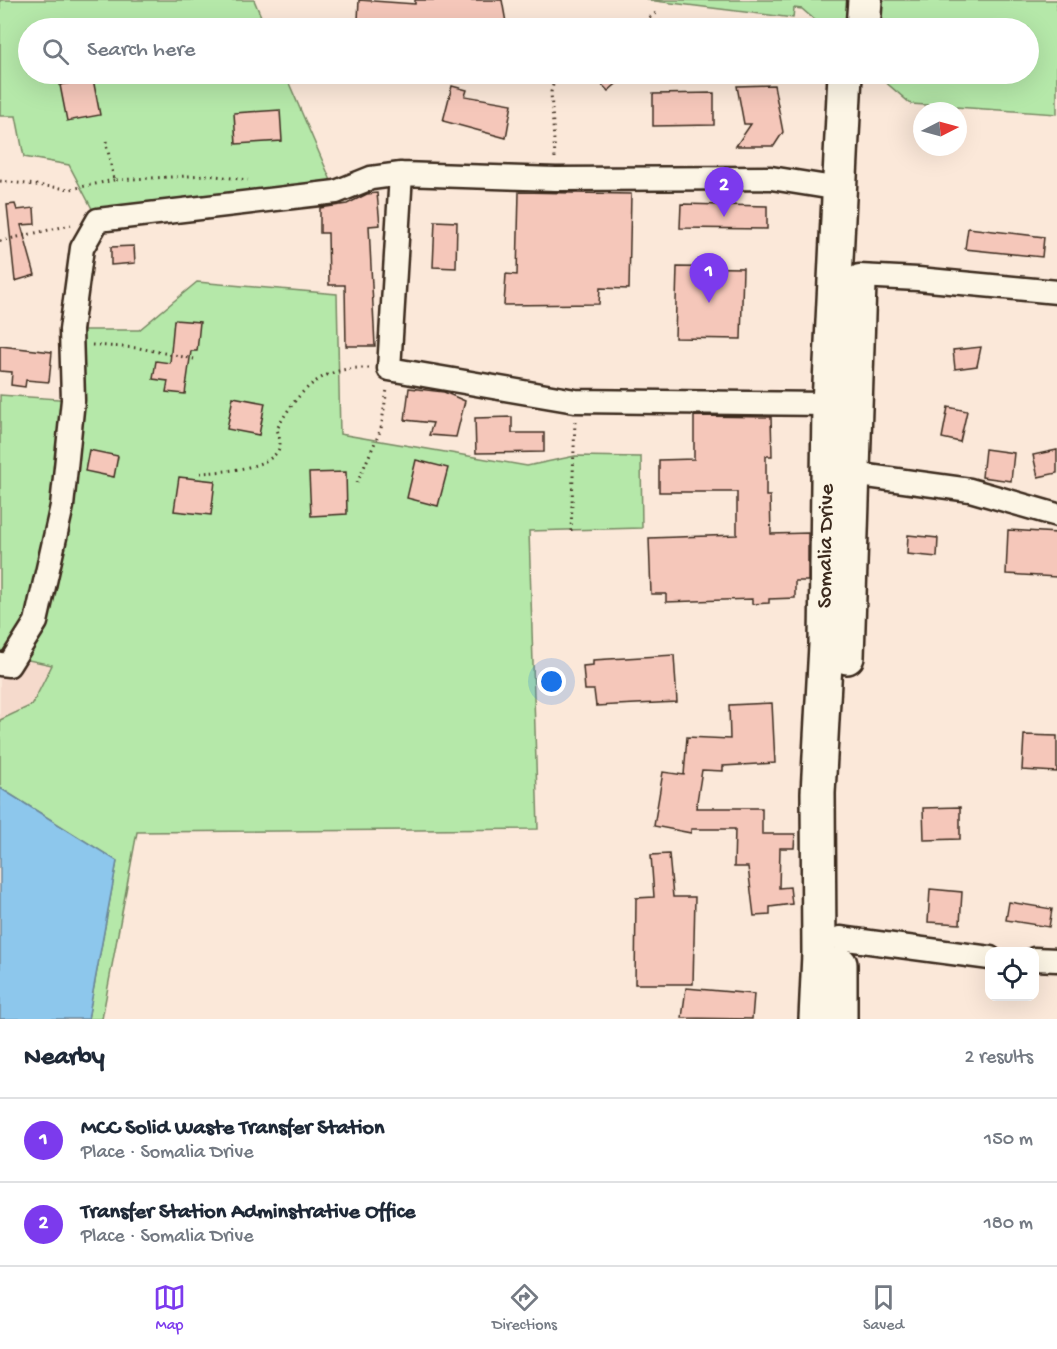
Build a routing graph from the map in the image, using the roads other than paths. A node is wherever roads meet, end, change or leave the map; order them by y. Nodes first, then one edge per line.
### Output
1 (846, 0) edge
2 (865, 0) edge
3 (846, 18) edge
4 (864, 18) edge
5 (845, 84) edge
6 (861, 84) edge
7 (400, 174) junction
8 (840, 189) junction
9 (859, 276) junction
10 (1057, 292) edge
11 (829, 404) junction
12 (853, 474) junction
13 (1057, 515) edge
14 (5, 665) edge
15 (840, 938) junction
16 (985, 957) edge
17 (1039, 959) edge
18 (1057, 960) edge
19 (816, 1019) edge
20 (840, 1019) edge

1 - 3 main road
2 - 4 main road
5 - 8 main road, Somalia Drive
6 - 9 main road, Somalia Drive
7 - 8 street
7 - 11 street
7 - 14 street
8 - 11 main road, Somalia Drive
9 - 10 street
9 - 12 main road, Somalia Drive
11 - 19 main road, Somalia Drive
12 - 13 street
12 - 15 main road, Somalia Drive
15 - 16 street
15 - 20 main road, Somalia Drive
17 - 18 street

